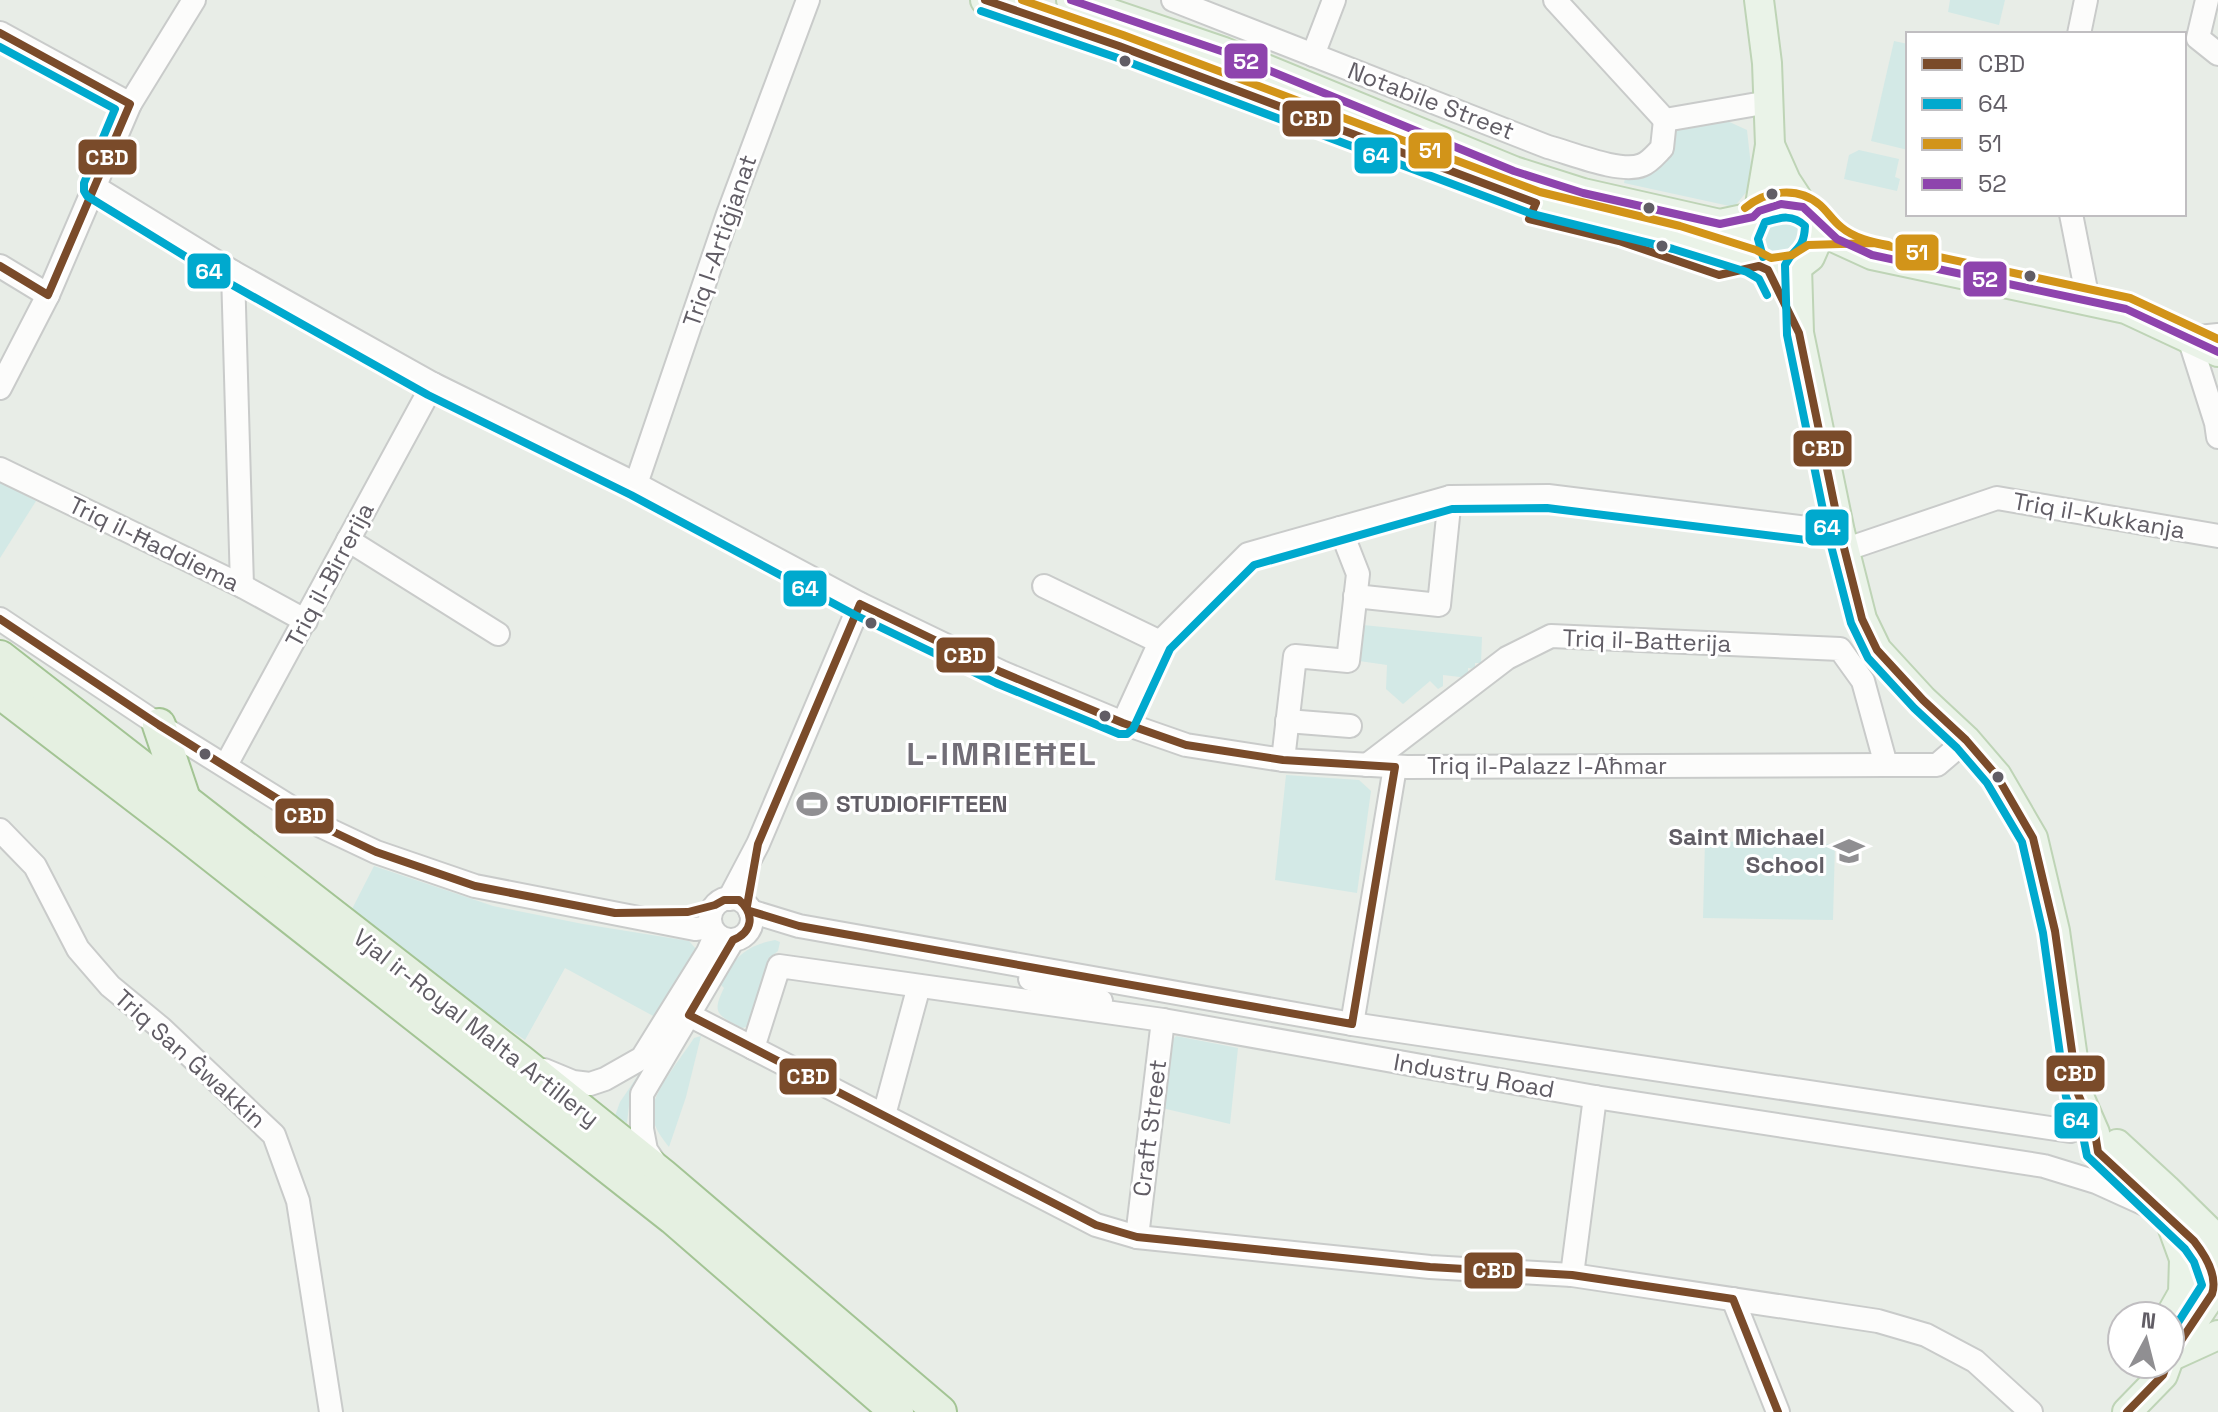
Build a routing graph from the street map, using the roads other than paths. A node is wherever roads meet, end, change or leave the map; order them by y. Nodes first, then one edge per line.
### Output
1 (194, 0) edge
2 (808, 0) edge
3 (985, 0) edge
4 (1071, 0) edge
5 (1173, 0) edge
6 (1334, 0) edge
7 (1555, 0) edge
8 (1759, 0) edge
9 (2086, 0) edge
10 (2207, 0) edge
11 (2079, 32) edge
12 (0, 33) edge
13 (2218, 54) edge
14 (1313, 55) junction
15 (1769, 102) junction
16 (130, 104) junction
17 (1665, 120) junction
18 (1770, 145) junction
19 (95, 187) junction
20 (1756, 214) junction
21 (1810, 214) junction
22 (2071, 216) edge
23 (1872, 255) junction
24 (1804, 262) junction
25 (1760, 265) junction
26 (0, 266) edge
27 (233, 272) junction
28 (48, 295) junction
29 (2088, 300) junction
30 (1799, 333) junction
31 (2218, 335) edge
32 (2189, 338) junction
33 (2218, 352) edge
34 (6, 364) edge
35 (433, 384) junction
36 (0, 388) edge
37 (2218, 437) edge
38 (0, 469) edge
39 (636, 484) junction
40 (1450, 497) junction
41 (1340, 528) junction
42 (2218, 536) edge
43 (348, 540) junction
44 (1842, 541) junction
45 (242, 586) junction
46 (1044, 586) dead end
47 (1355, 596) junction
48 (860, 604) junction
49 (0, 619) edge
50 (306, 621) junction
51 (498, 634) dead end
52 (1160, 642) junction
53 (0, 657) edge
54 (0, 692) edge
55 (1287, 721) junction
56 (1123, 723) junction
57 (159, 725) junction
58 (1350, 726) dead end
59 (1966, 740) junction
60 (1283, 760) junction
61 (226, 765) junction
62 (1367, 765) junction
63 (1886, 765) junction
64 (1395, 767) junction
65 (185, 802) junction
66 (0, 830) edge
67 (731, 920) junction
68 (934, 950) junction
69 (919, 986) junction
70 (689, 1015) junction
71 (1163, 1020) junction
72 (1352, 1024) junction
73 (753, 1048) junction
74 (520, 1061) junction
75 (1595, 1097) junction
76 (884, 1115) junction
77 (2093, 1128) junction
78 (662, 1175) junction
79 (2166, 1216) junction
80 (1137, 1237) junction
81 (2218, 1240) edge
82 (1572, 1275) junction
83 (2216, 1294) edge
84 (1733, 1299) junction
85 (2179, 1300) edge
86 (2186, 1335) edge
87 (2218, 1335) edge
88 (2186, 1352) edge
89 (2152, 1380) edge
90 (331, 1412) edge
91 (897, 1412) edge
92 (940, 1412) edge
93 (1778, 1412) edge
94 (2031, 1412) edge
95 (2127, 1412) edge

1 - 16 street
2 - 39 street, Triq l-Artiġjanat
3 - 25 main road
4 - 20 main road
5 - 14 street, Notabile Street
6 - 14 street
7 - 17 street
8 - 15 main road
9 - 11 street
10 - 13 street
12 - 16 street
14 - 17 street, Notabile Street
15 - 17 street
15 - 18 main road
16 - 19 street
18 - 20 main road
18 - 21 main road
19 - 27 street, Triq il-Palazz l-Aħmar
19 - 28 street
20 - 21 main road
20 - 25 main road
21 - 23 main road
21 - 24 main road
22 - 29 street
23 - 24 main road
23 - 29 main road
24 - 25 main road
24 - 30 main road
25 - 30 main road
26 - 28 street
27 - 35 street, Triq il-Palazz l-Aħmar
27 - 45 street
28 - 34 street
29 - 32 main road
30 - 44 main road
31 - 32 street
32 - 33 main road
32 - 37 street
34 - 36 street
35 - 39 street, Triq il-Palazz l-Aħmar
35 - 43 street, Triq il-Birrerija
38 - 45 street, Triq il-Ħaddiema
39 - 48 street, Triq il-Palazz l-Aħmar
40 - 41 street
40 - 44 street
40 - 47 street
41 - 47 street
41 - 52 street
42 - 44 street, Triq il-Kukkanja
43 - 50 street, Triq il-Birrerija
43 - 51 street
44 - 59 main road
45 - 50 street, Triq il-Ħaddiema
46 - 52 street
47 - 55 street
48 - 56 street, Triq il-Palazz l-Aħmar
48 - 67 street
49 - 57 street, Industry Road
50 - 61 street, Triq il-Birrerija
52 - 56 street
53 - 65 highway, Vjal ir-Royal Malta Artillery
54 - 91 highway, Vjal ir-Royal Malta Artillery
55 - 58 street
55 - 60 street
56 - 60 street, Triq il-Palazz l-Aħmar
57 - 61 street, Industry Road
57 - 65 highway
59 - 63 street, Triq il-Palazz l-Aħmar
59 - 77 main road
60 - 62 street, Triq il-Palazz l-Aħmar
61 - 67 street, Industry Road
62 - 63 street, Triq il-Batterija
62 - 64 street, Triq il-Palazz l-Aħmar
63 - 64 street, Triq il-Palazz l-Aħmar
64 - 72 street
65 - 74 highway, Vjal ir-Royal Malta Artillery
66 - 90 street, Triq San Ġwakkin
67 - 68 street, Industry Road
67 - 70 street
67 - 74 street
68 - 71 street
68 - 72 street, Industry Road
69 - 71 street, Industry Road
69 - 73 street, Industry Road
69 - 76 street
70 - 73 street
70 - 78 street
71 - 75 street, Industry Road
71 - 80 street, Craft Street
72 - 77 street, Industry Road
73 - 76 street
74 - 78 highway, Vjal ir-Royal Malta Artillery
75 - 79 street, Industry Road
75 - 82 street
76 - 80 street
77 - 79 main road
77 - 81 main road
78 - 92 highway, Vjal ir-Royal Malta Artillery
79 - 83 main road
79 - 85 main road
80 - 82 street
82 - 84 street
83 - 86 main road
84 - 93 street
84 - 94 street
87 - 88 main road
89 - 95 main road

